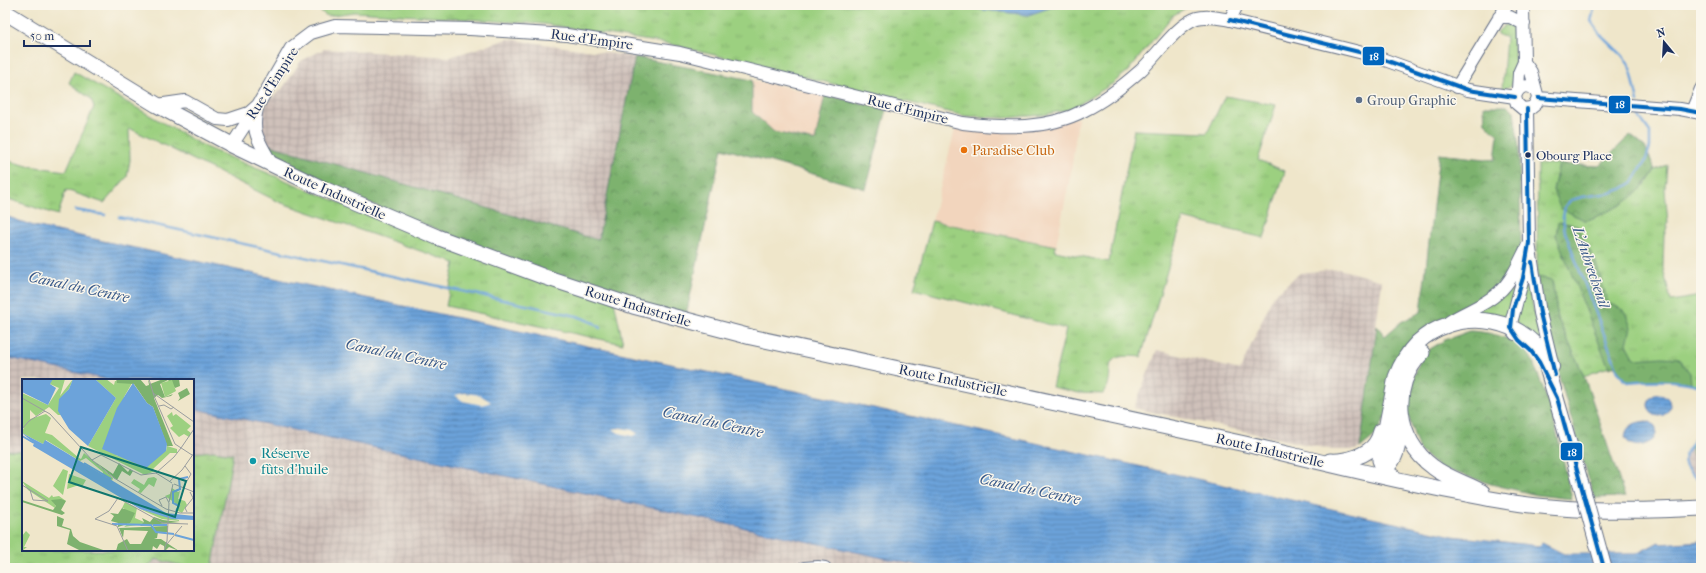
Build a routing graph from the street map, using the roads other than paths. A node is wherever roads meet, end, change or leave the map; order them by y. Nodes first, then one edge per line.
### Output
1 (1237, 5) edge
2 (1507, 5) edge
3 (1523, 5) edge
4 (5, 12) edge
5 (1499, 17) junction
6 (1230, 20) junction
7 (1524, 24) junction
8 (1524, 62) junction
9 (1457, 87) junction
10 (1701, 89) edge
11 (1517, 93) junction
12 (1536, 94) junction
13 (158, 104) junction
14 (258, 105) junction
15 (1528, 109) junction
16 (1696, 112) edge
17 (232, 145) junction
18 (272, 165) junction
19 (1529, 243) junction
20 (1436, 331) junction
21 (1515, 334) junction
22 (1396, 376) junction
23 (1400, 415) junction
24 (1564, 421) junction
25 (1312, 459) junction
26 (1378, 472) junction
27 (1499, 500) junction
28 (1701, 508) edge
29 (804, 568) edge
30 (825, 568) edge
31 (1604, 568) edge

1 - 6 street
2 - 5 street
3 - 7 street
4 - 13 main road
5 - 7 street
5 - 9 street
6 - 9 street, Rue d'Empire
6 - 14 street, Rue d'Empire
7 - 8 street
8 - 11 street
8 - 12 street
9 - 11 street, Rue d'Empire
10 - 16 street
11 - 12 street
11 - 15 street
12 - 15 street
12 - 16 street
13 - 14 street
13 - 17 main road
14 - 17 street, Rue d'Empire
14 - 18 street
15 - 19 street
17 - 18 main road, Route Industrielle
18 - 25 main road, Route Industrielle
19 - 20 street
19 - 21 street
19 - 24 street
20 - 21 main road
20 - 22 main road
21 - 23 main road
21 - 24 main road
22 - 25 main road
22 - 26 main road
23 - 26 main road
23 - 27 main road
24 - 31 main road, bridge
25 - 26 main road, Route Industrielle
26 - 27 main road, Route Industrielle
27 - 28 main road, Route Industrielle
29 - 30 street

